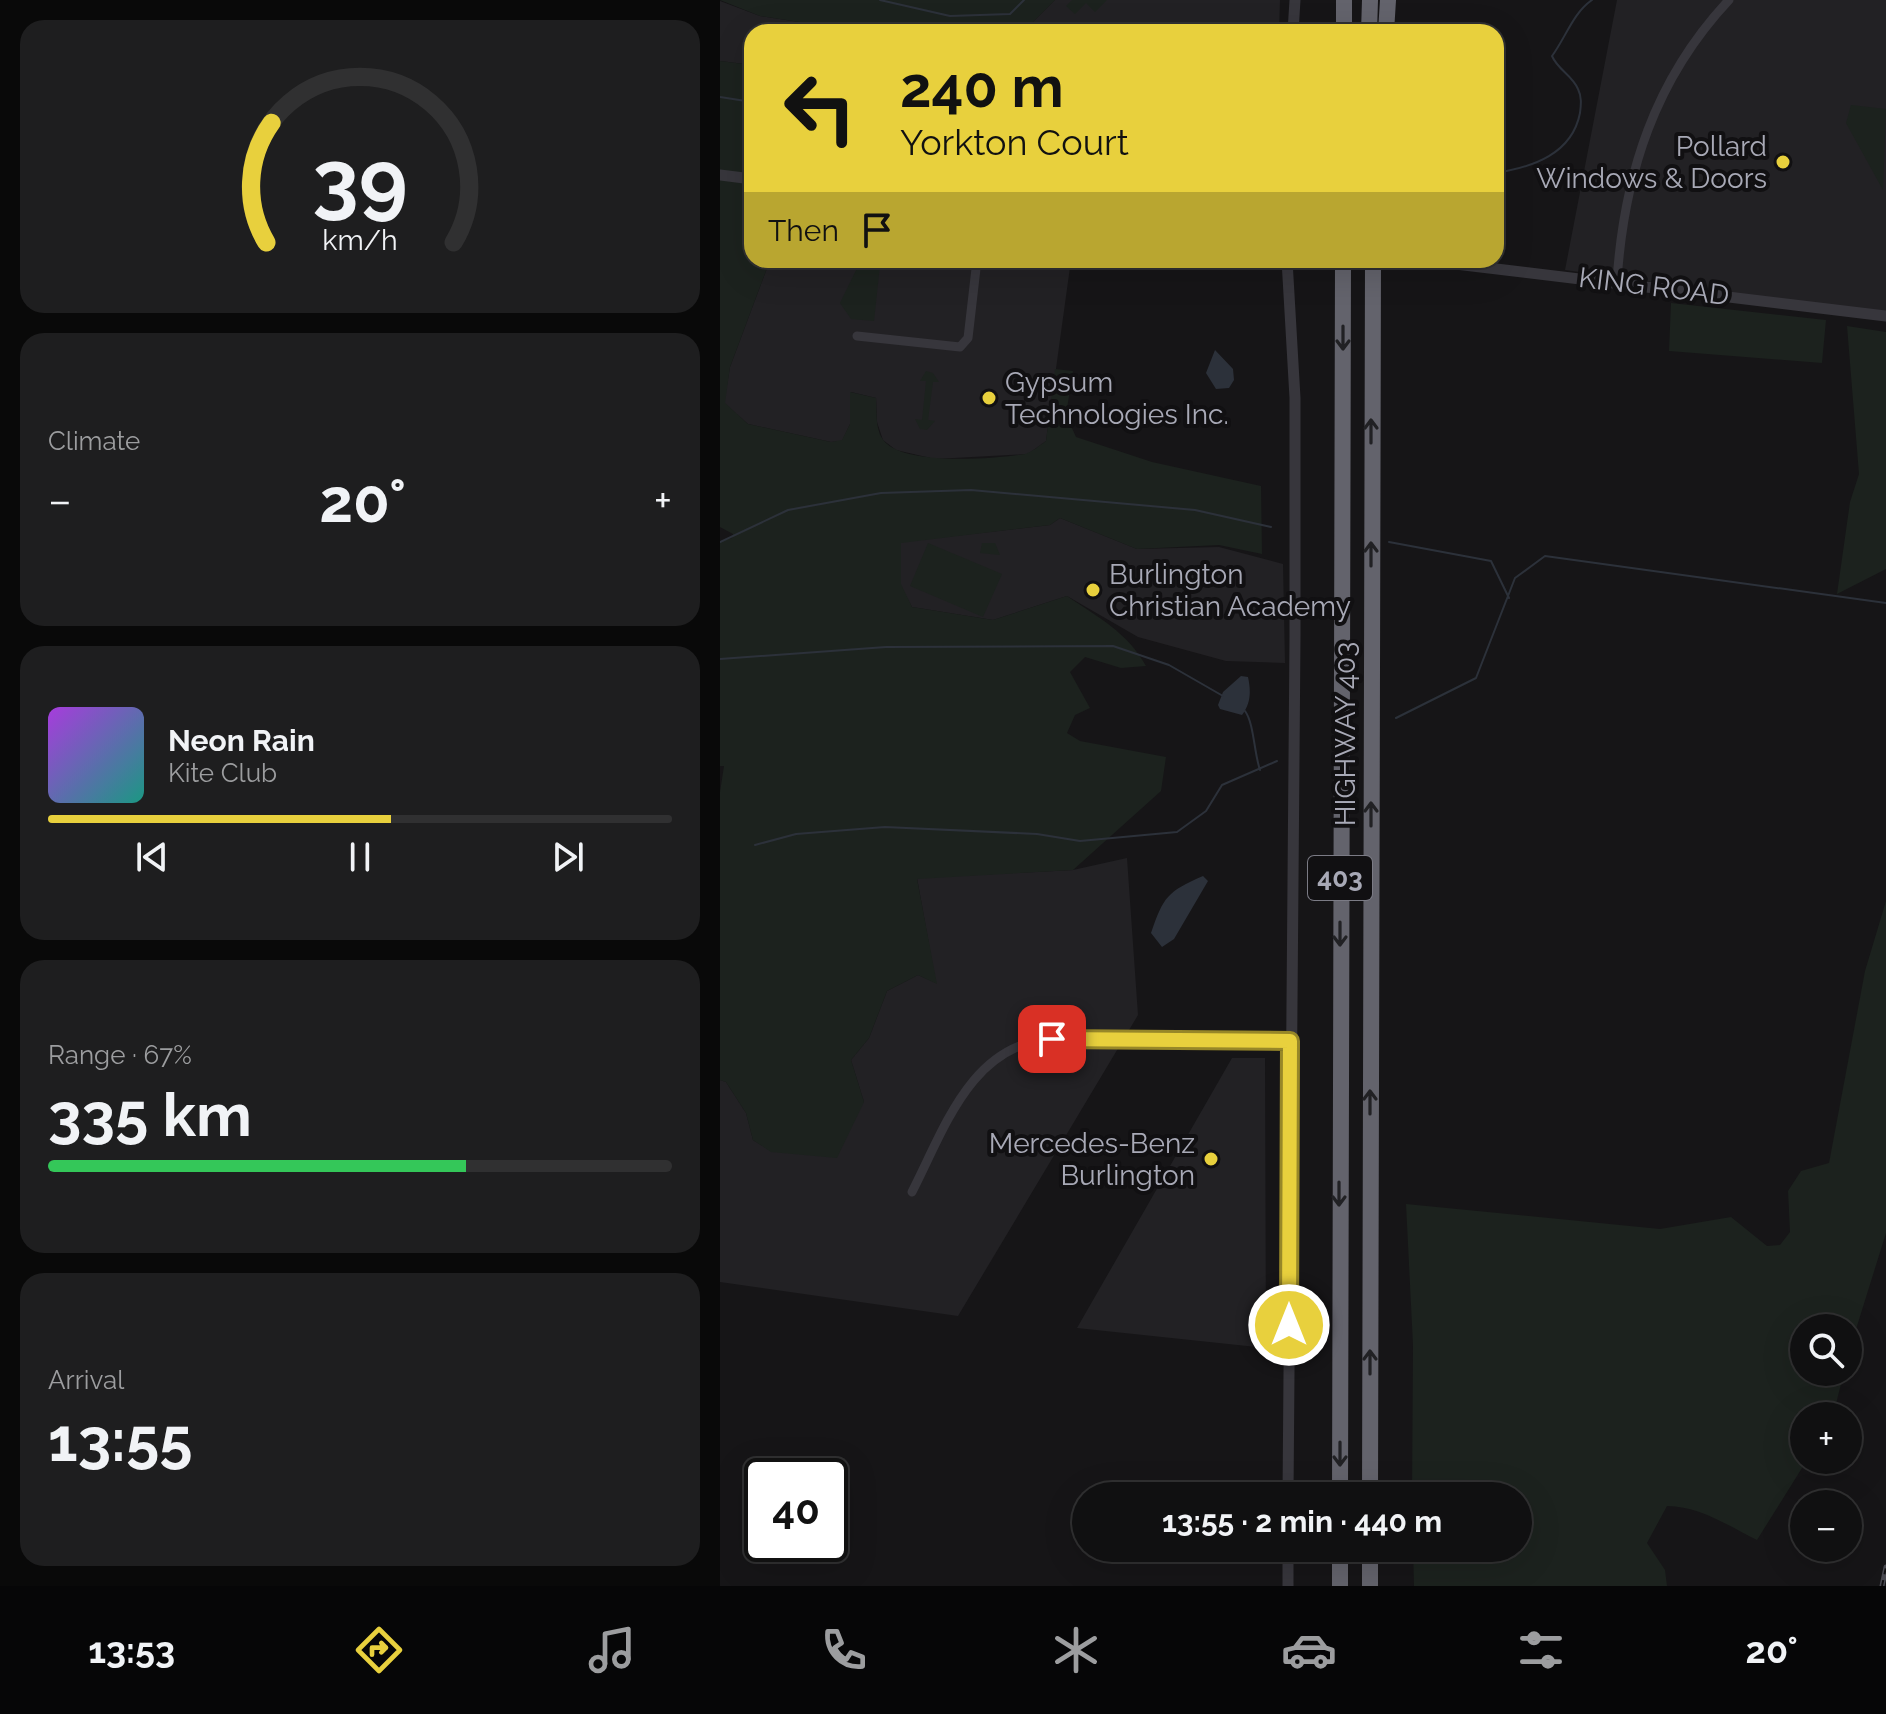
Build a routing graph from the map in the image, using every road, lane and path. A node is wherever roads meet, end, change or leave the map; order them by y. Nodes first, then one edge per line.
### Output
1 (1295, 0) edge
2 (1344, 0) edge
3 (1370, 0) edge
4 (1388, 0) edge
5 (1729, 0) edge
6 (1294, 24) edge
7 (1344, 24) edge
8 (1369, 24) edge
9 (1386, 24) edge
10 (720, 175) edge
11 (744, 178) edge
12 (976, 268) edge
13 (1287, 268) edge
14 (1343, 268) edge
15 (1372, 268) edge
16 (1496, 268) edge
17 (1617, 281) junction
18 (1886, 316) edge
19 (857, 336) dead end
20 (1290, 1041) junction
21 (912, 1192) dead end
22 (1288, 1482) edge
23 (1340, 1482) edge
24 (1370, 1482) edge
25 (1288, 1562) edge
26 (1340, 1562) edge
27 (1370, 1562) edge
28 (1288, 1586) edge
29 (1340, 1586) edge
30 (1370, 1586) edge

1 - 6 street
2 - 7 highway
3 - 8 highway
4 - 9 highway
5 - 17 street
10 - 11 street
12 - 19 street
13 - 20 street
14 -> 23 highway, HIGHWAY 403 / 403
24 -> 15 highway, HIGHWAY 403 / 403
16 - 17 street, KING ROAD
17 - 18 street, KING ROAD
20 - 21 street
20 - 22 street
25 - 28 street
26 - 29 highway
27 - 30 highway

